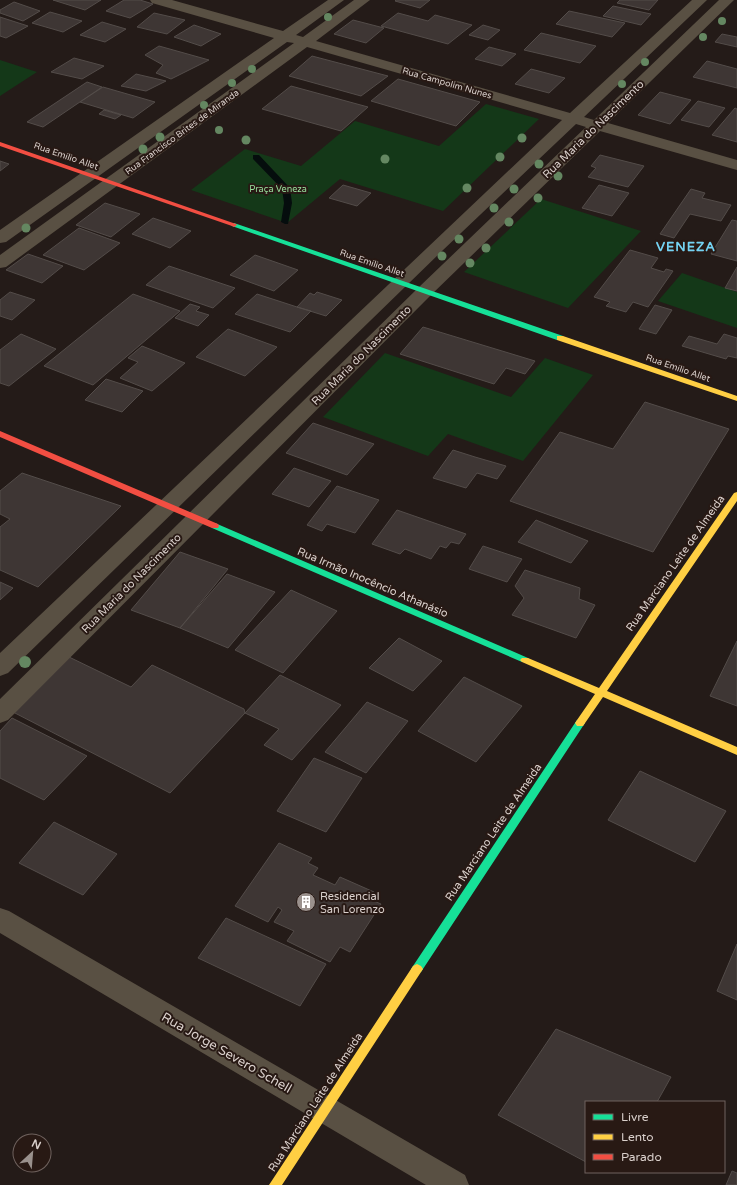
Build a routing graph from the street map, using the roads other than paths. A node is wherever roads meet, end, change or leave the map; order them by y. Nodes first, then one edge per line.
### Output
1 (157, 0) edge
2 (337, 0) edge
3 (361, 0) edge
4 (700, 0) edge
5 (727, 0) edge
6 (285, 37) junction
7 (660, 37) junction
8 (305, 42) junction
9 (683, 43) junction
10 (624, 71) junction
11 (647, 77) junction
12 (215, 86) junction
13 (236, 92) junction
14 (172, 117) junction
15 (572, 119) junction
16 (194, 123) junction
17 (597, 126) junction
18 (0, 144) edge
19 (737, 165) edge
20 (90, 175) junction
21 (510, 177) junction
22 (112, 182) junction
23 (535, 186) junction
24 (463, 221) junction
25 (488, 230) junction
26 (0, 238) edge
27 (5, 255) edge
28 (399, 282) junction
29 (424, 292) junction
30 (327, 353) junction
31 (353, 362) junction
32 (286, 392) junction
33 (737, 399) edge
34 (313, 402) junction
35 (0, 434) edge
36 (737, 495) edge
37 (168, 507) junction
38 (196, 519) junction
39 (0, 667) edge
40 (600, 692) junction
41 (1, 711) edge
42 (737, 751) edge
43 (0, 919) edge
44 (323, 1109) junction
45 (275, 1185) edge
46 (454, 1185) edge

1 - 6 street, Rua Campolim Nunes
2 - 6 street, Rua Francisco Brites de Miranda
3 - 8 street, Rua Francisco Brites de Miranda
4 - 7 street, Rua Maria do Nascimento
5 - 9 street, Rua Maria do Nascimento
6 - 8 street, Rua Campolim Nunes
6 - 12 street, Rua Francisco Brites de Miranda
7 - 9 street
7 - 10 street, Rua Maria do Nascimento
8 - 13 street, Rua Francisco Brites de Miranda
8 - 15 street, Rua Campolim Nunes
9 - 11 street, Rua Maria do Nascimento
10 - 11 street
10 - 15 street, Rua Maria do Nascimento
11 - 17 street, Rua Maria do Nascimento
12 - 13 street
12 - 14 street, Rua Francisco Brites de Miranda
13 - 16 street, Rua Francisco Brites de Miranda
14 - 16 street
14 - 20 street, Rua Francisco Brites de Miranda
15 - 17 street, Rua Campolim Nunes
15 - 21 street, Rua Maria do Nascimento
16 - 22 street, Rua Francisco Brites de Miranda
17 - 19 street, Rua Campolim Nunes
17 - 23 street, Rua Maria do Nascimento
18 - 20 street, Rua Emílio Allet
20 - 22 street, Rua Emílio Allet
20 - 26 street, Rua Francisco Brites de Miranda
21 - 23 street
21 - 24 street, Rua Maria do Nascimento
22 - 27 street, Rua Francisco Brites de Miranda
22 - 28 street, Rua Emílio Allet
23 - 25 street, Rua Maria do Nascimento
24 - 25 street
24 - 28 street, Rua Maria do Nascimento
25 - 29 street, Rua Maria do Nascimento
28 - 29 street, Rua Emílio Allet
28 - 30 street, Rua Maria do Nascimento
29 - 31 street, Rua Maria do Nascimento
29 - 33 street, Rua Emílio Allet
30 - 31 street
30 - 32 street, Rua Maria do Nascimento
31 - 34 street, Rua Maria do Nascimento
32 - 34 street
32 - 37 street, Rua Maria do Nascimento
34 - 38 street, Rua Maria do Nascimento
35 - 37 street, Rua Irmão Inocêncio Athanásio
36 - 40 street, Rua Marciano Leite de Almeida
37 - 38 street, Rua Irmão Inocêncio Athanásio
37 - 39 street, Rua Maria do Nascimento
38 - 40 street, Rua Irmão Inocêncio Athanásio
38 - 41 street, Rua Maria do Nascimento
40 - 42 street, Rua Irmão Inocêncio Athanásio
40 - 44 street, Rua Marciano Leite de Almeida
43 - 44 street, Rua Jorge Severo Schell
44 - 45 street, Rua Marciano Leite de Almeida
44 - 46 street, Rua Jorge Severo Schell

